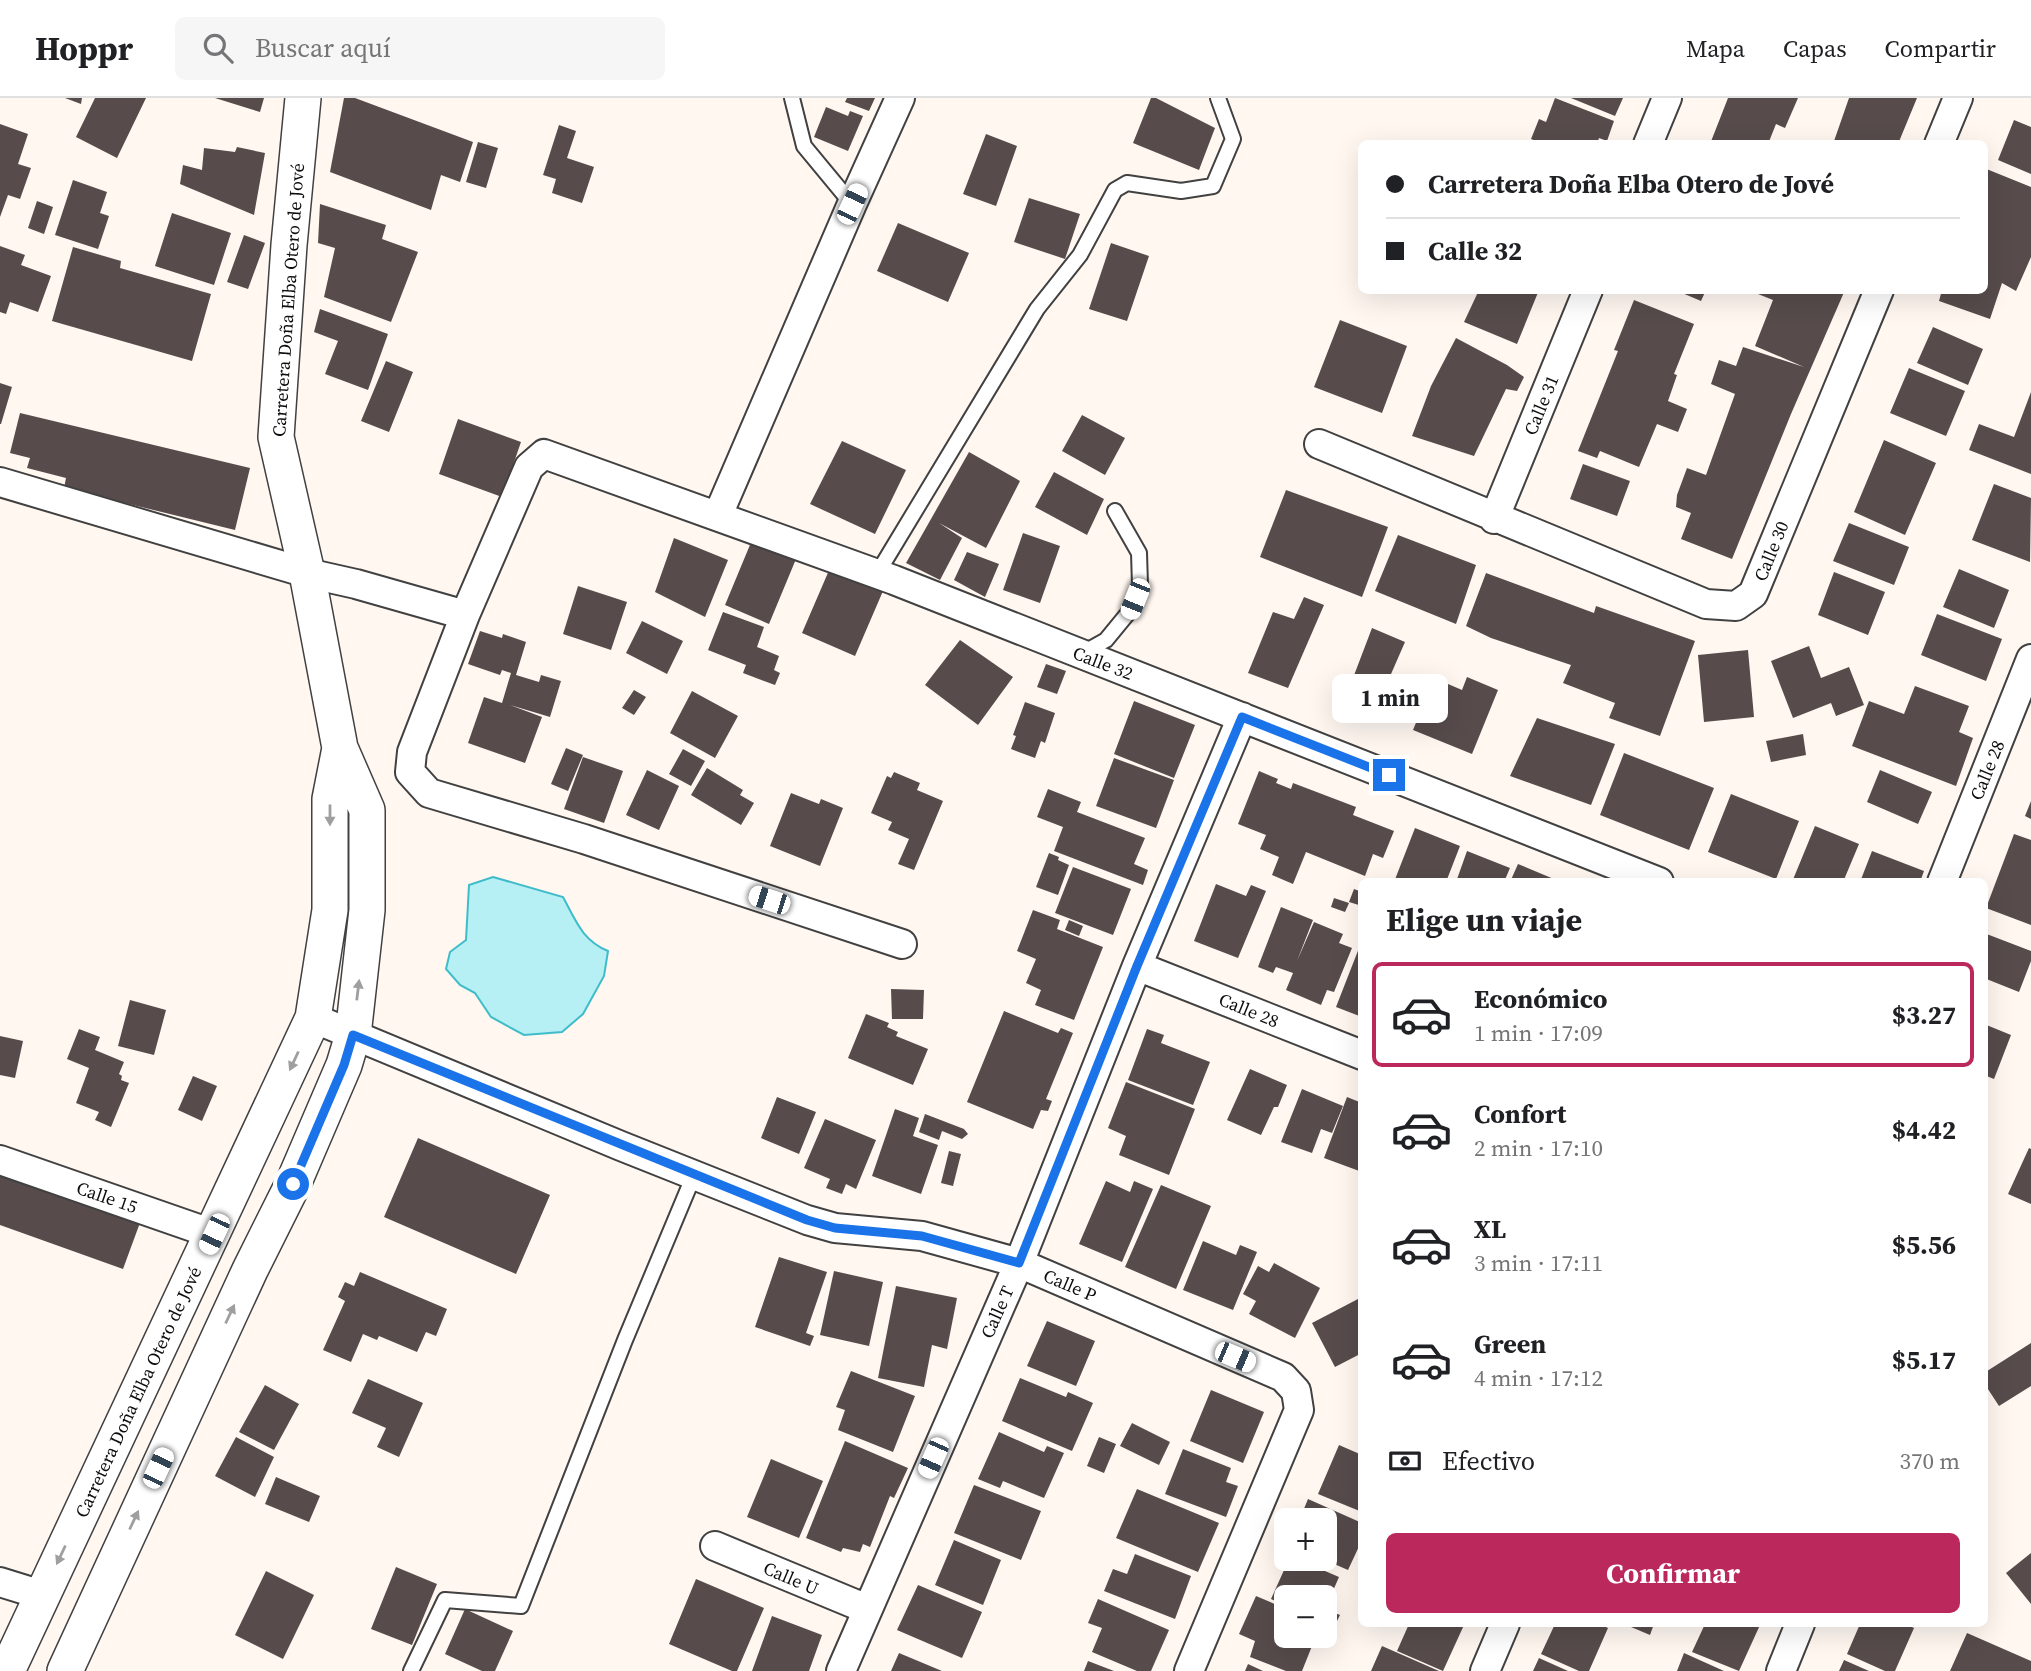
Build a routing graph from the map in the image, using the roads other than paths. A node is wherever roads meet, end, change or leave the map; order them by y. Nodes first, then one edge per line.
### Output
1 (303, 98) edge
2 (792, 98) edge
3 (900, 98) edge
4 (1218, 98) edge
5 (1667, 98) edge
6 (1958, 98) edge
7 (1650, 140) edge
8 (1941, 140) edge
9 (852, 204) junction
10 (1586, 294) edge
11 (1876, 294) edge
12 (1319, 444) dead end
13 (0, 482) edge
14 (1115, 511) dead end
15 (718, 515) junction
16 (1494, 519) junction
17 (307, 573) junction
18 (877, 574) junction
19 (465, 615) junction
20 (1080, 654) junction
21 (2031, 659) edge
22 (1242, 717) junction
23 (340, 748) junction
24 (1648, 878) edge
25 (1944, 878) edge
26 (902, 944) dead end
27 (1137, 966) junction
28 (313, 1018) junction
29 (353, 1035) junction
30 (1358, 1053) edge
31 (0, 1160) edge
32 (694, 1175) junction
33 (214, 1234) junction
34 (1019, 1263) junction
35 (715, 1546) dead end
36 (0, 1582) edge
37 (43, 1595) junction
38 (867, 1609) junction
39 (1504, 1627) edge
40 (1799, 1627) edge
41 (7, 1671) edge
42 (65, 1671) edge
43 (411, 1671) edge
44 (841, 1671) edge
45 (1189, 1671) edge
46 (1485, 1671) edge
47 (1781, 1671) edge

1 - 17 street, Carretera Doña Elba Otero de Jové
2 - 9 lane
3 - 9 street
4 - 18 lane
5 - 7 street
6 - 8 street
9 - 15 street
10 - 16 street, Calle 31
11 - 16 street, Calle 30
12 - 16 street, Calle 30
13 - 17 street
14 - 20 lane
15 - 18 street, Calle 32
15 - 19 street, Calle 32
17 - 19 street
17 - 23 street, Carretera Doña Elba Otero de Jové
18 - 20 street, Calle 32
19 - 26 street
20 - 22 street, Calle 32
21 - 25 street, Calle 28
22 - 24 street, Calle 32
22 - 27 street, Calle T
23 -> 28 street, Carretera Doña Elba Otero de Jové
29 -> 23 street, Carretera Doña Elba Otero de Jové
27 - 30 street, Calle 28
27 - 34 street, Calle T
28 - 29 street, Calle P
28 -> 33 street, Carretera Doña Elba Otero de Jové
29 - 32 street, Calle P
42 -> 29 street, Carretera Doña Elba Otero de Jové
31 - 33 street, Calle 15
32 - 34 street, Calle P
32 - 43 lane
33 -> 37 street, Carretera Doña Elba Otero de Jové
34 - 38 street, Calle T
34 - 45 street, Calle P
35 - 38 street, Calle U
36 - 37 street
37 - 41 street, Carretera Doña Elba Otero de Jové
38 - 44 street, Calle T
39 - 46 street
40 - 47 street

